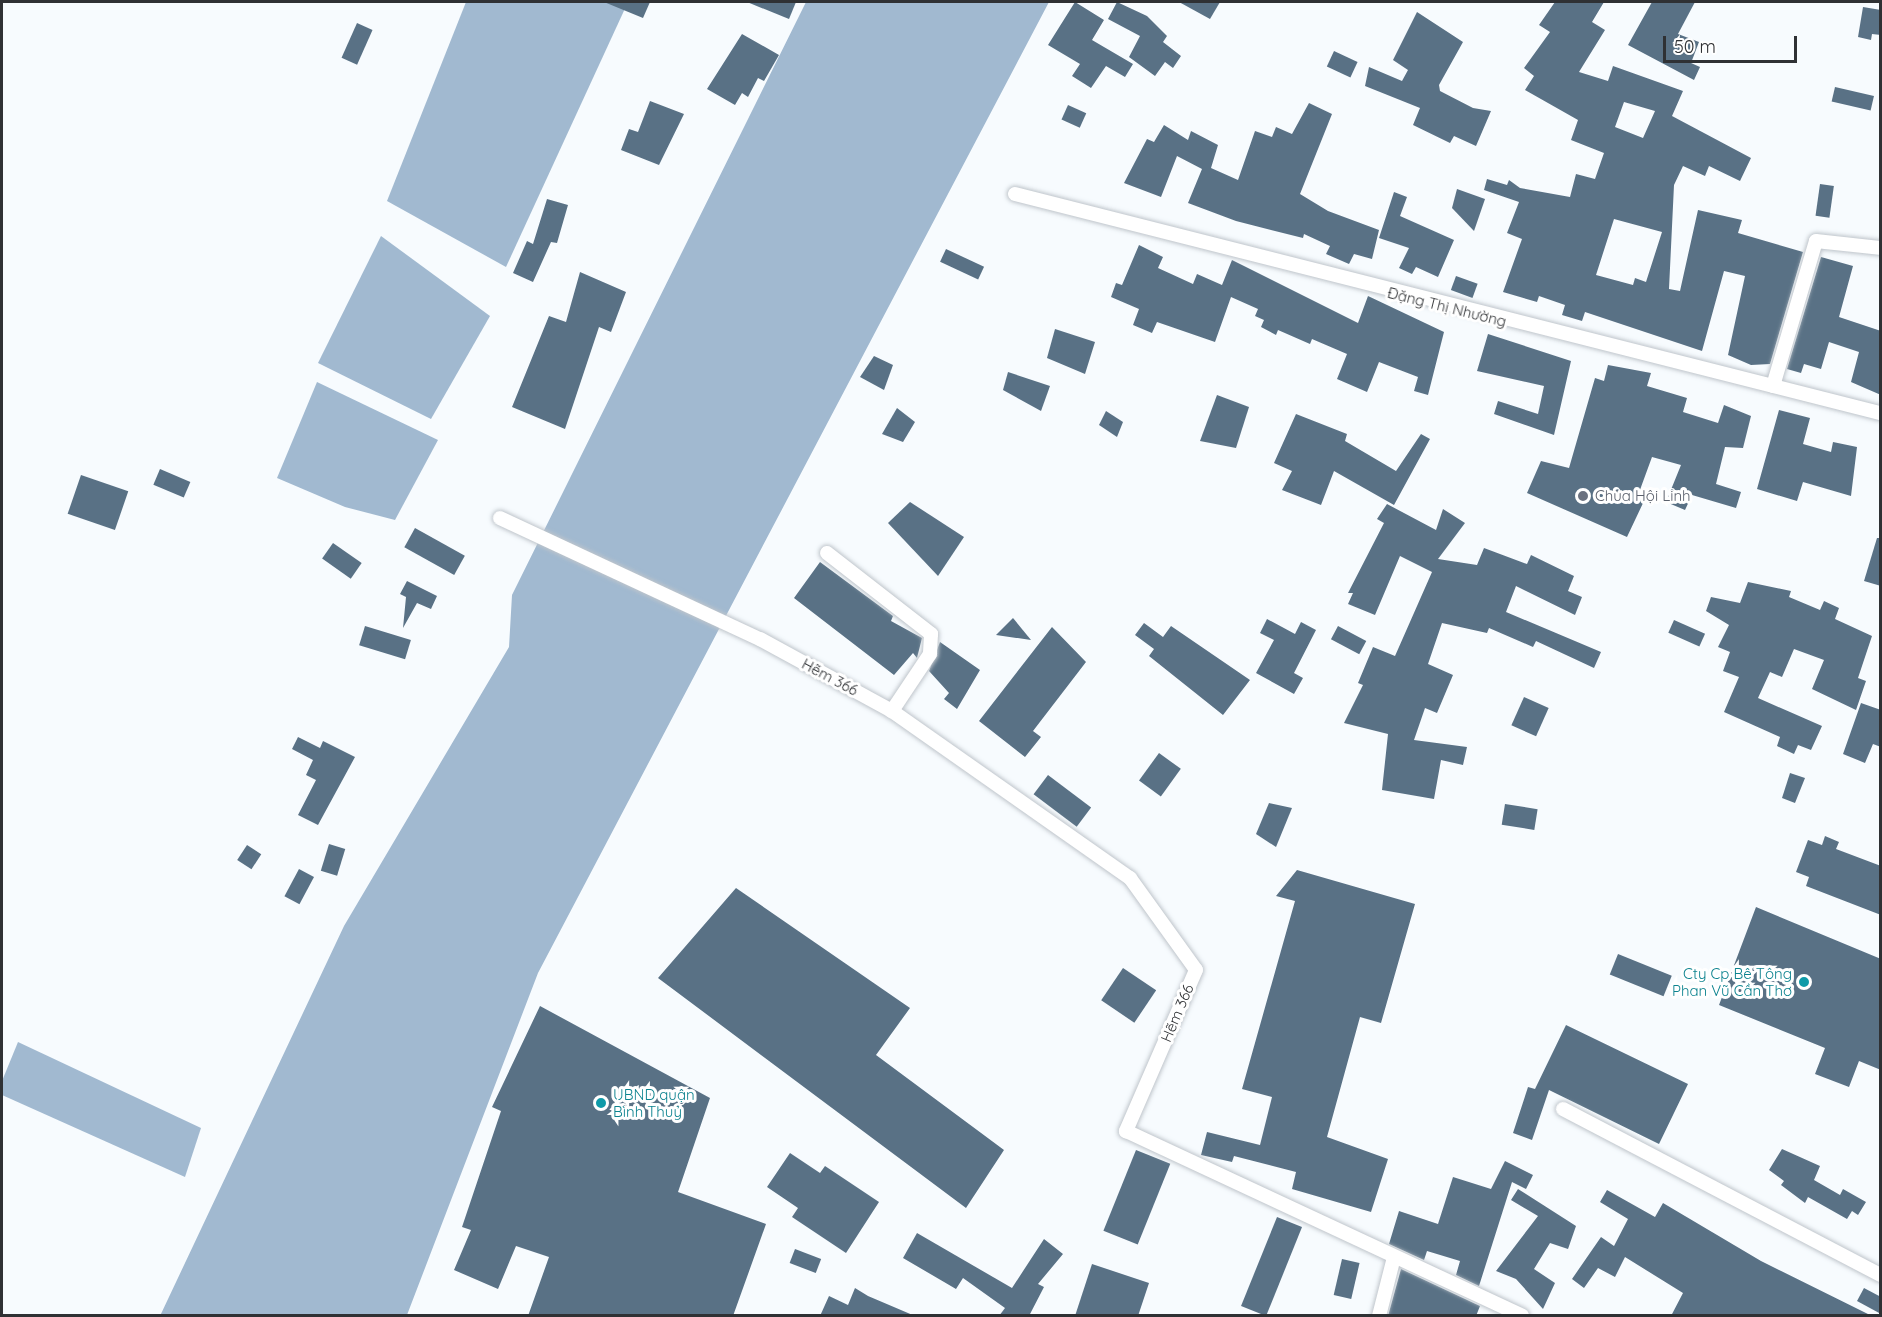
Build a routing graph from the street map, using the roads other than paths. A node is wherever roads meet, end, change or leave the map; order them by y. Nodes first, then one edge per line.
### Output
1 (1015, 194) dead end
2 (1881, 248) edge
3 (1773, 386) junction
4 (1881, 413) edge
5 (500, 518) dead end
6 (827, 553) dead end
7 (892, 711) junction
8 (1563, 1109) dead end
9 (1394, 1257) junction
10 (1881, 1275) edge
11 (1379, 1316) edge
12 (1522, 1316) edge

1 - 3 street, Đặng Thị Nhường
2 - 3 street
3 - 4 street, Đặng Thị Nhường
5 - 7 street, Hẽm 366
6 - 7 street
7 - 9 street, Hẽm 366
8 - 10 street
9 - 11 street
9 - 12 street, Hẽm 366

